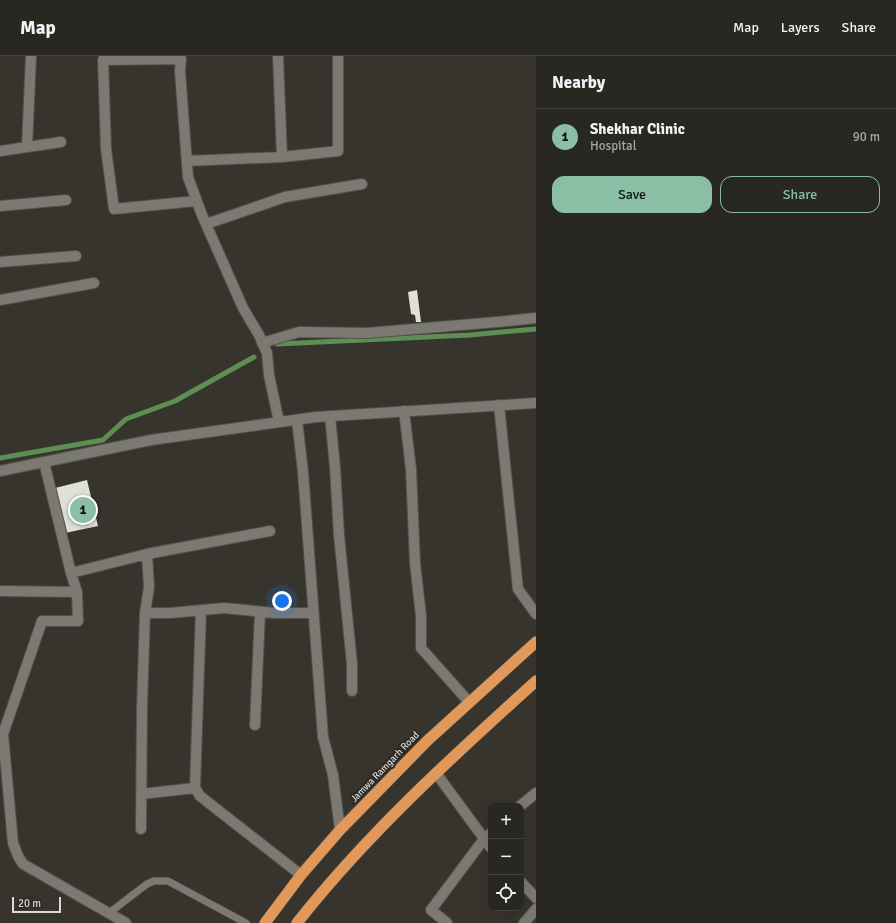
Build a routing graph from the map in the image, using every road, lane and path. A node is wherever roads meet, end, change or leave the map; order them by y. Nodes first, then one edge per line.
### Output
1 (31, 56) edge
2 (278, 56) edge
3 (338, 56) edge
4 (186, 58) edge
5 (61, 142) dead end
6 (27, 147) junction
7 (0, 151) edge
8 (282, 157) junction
9 (187, 161) junction
10 (362, 184) dead end
11 (66, 200) dead end
12 (196, 201) junction
13 (0, 206) edge
14 (206, 224) junction
15 (76, 256) dead end
16 (0, 262) edge
17 (94, 283) dead end
18 (0, 300) edge
19 (536, 318) edge
20 (262, 343) junction
21 (536, 402) edge
22 (499, 405) junction
23 (404, 411) junction
24 (330, 416) junction
25 (297, 420) junction
26 (279, 422) junction
27 (44, 462) junction
28 (0, 471) edge
29 (270, 531) dead end
30 (147, 554) junction
31 (71, 573) junction
32 (0, 591) edge
33 (77, 592) junction
34 (201, 610) junction
35 (260, 612) junction
36 (146, 613) junction
37 (313, 613) junction
38 (536, 614) edge
39 (536, 642) edge
40 (536, 681) edge
41 (352, 691) dead end
42 (469, 702) junction
43 (255, 725) dead end
44 (436, 773) junction
45 (195, 788) junction
46 (536, 793) edge
47 (141, 794) junction
48 (524, 803) edge
49 (140, 829) dead end
50 (340, 830) junction
51 (488, 836) edge
52 (301, 875) junction
53 (524, 885) edge
54 (536, 898) edge
55 (536, 909) edge
56 (109, 913) junction
57 (126, 923) edge
58 (246, 923) edge
59 (265, 923) edge
60 (297, 923) edge
61 (447, 923) edge
62 (524, 923) edge

1 - 6 street
2 - 8 street
3 - 8 street
4 - 9 street
4 - 12 street
5 - 6 street
6 - 7 street
8 - 9 street
9 - 12 street
10 - 14 street
11 - 13 street
12 - 14 street
14 - 20 street
15 - 16 street
17 - 18 street
19 - 20 street
20 - 26 street
21 - 22 street
22 - 23 street
22 - 38 street
23 - 24 street
23 - 42 street
24 - 25 street
24 - 41 street
25 - 26 street
25 - 37 street
26 - 27 street
27 - 28 street
27 - 31 street
29 - 30 street
30 - 31 street
30 - 36 street
31 - 33 street
32 - 33 street
33 - 56 street
34 - 35 street
34 - 36 street
34 - 45 street
35 - 37 street
35 - 43 street
36 - 47 street
37 - 50 street
39 - 42 highway, Jamwa Ramgarh Road
40 - 44 highway
42 - 50 highway, Jamwa Ramgarh Road
44 - 51 street
44 - 60 highway
45 - 47 street
45 - 52 street
46 - 48 street
47 - 49 street
50 - 52 highway, Jamwa Ramgarh Road
51 - 61 street
52 - 59 highway, Jamwa Ramgarh Road
53 - 54 street
55 - 62 street
56 - 57 street
56 - 58 lane

